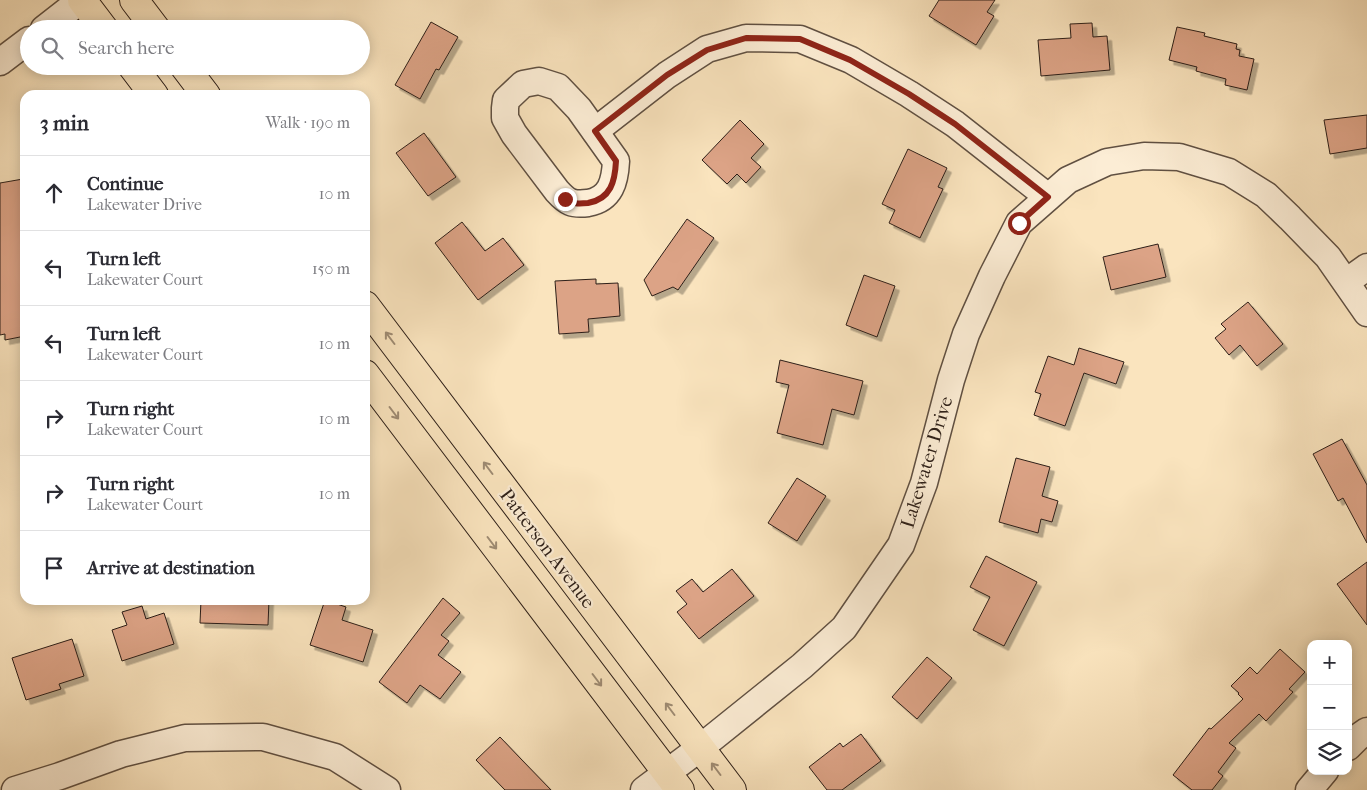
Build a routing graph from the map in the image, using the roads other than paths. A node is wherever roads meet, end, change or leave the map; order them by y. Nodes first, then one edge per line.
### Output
1 (82, 0) edge
2 (134, 0) edge
3 (56, 20) edge
4 (97, 20) edge
5 (149, 20) edge
6 (20, 47) edge
7 (0, 62) edge
8 (139, 75) edge
9 (191, 75) edge
10 (150, 90) edge
11 (202, 90) edge
12 (595, 131) junction
13 (1048, 197) junction
14 (1367, 267) edge
15 (1346, 282) junction
16 (370, 312) edge
17 (1367, 313) edge
18 (370, 381) edge
19 (1367, 731) edge
20 (1352, 743) edge
21 (700, 748) junction
22 (1322, 775) edge
23 (673, 781) edge
24 (15, 790) edge
25 (387, 790) edge
26 (644, 790) edge
27 (732, 790) edge
28 (1309, 790) edge

1 - 3 street
1 - 4 main road
2 - 5 main road
6 - 7 street
8 - 10 main road
9 - 11 main road
12 - 12 street
12 - 13 street
13 - 15 street, Lakewater Drive
13 - 21 street, Lakewater Drive
14 - 15 street
15 - 17 street, Lakewater Drive
21 -> 16 main road, Patterson Avenue
18 -> 23 main road
19 - 20 street
21 - 23 street, Lakewater Drive
27 -> 21 main road, Patterson Avenue
22 - 28 street
23 - 26 street, Lakewater Drive
24 - 25 street

